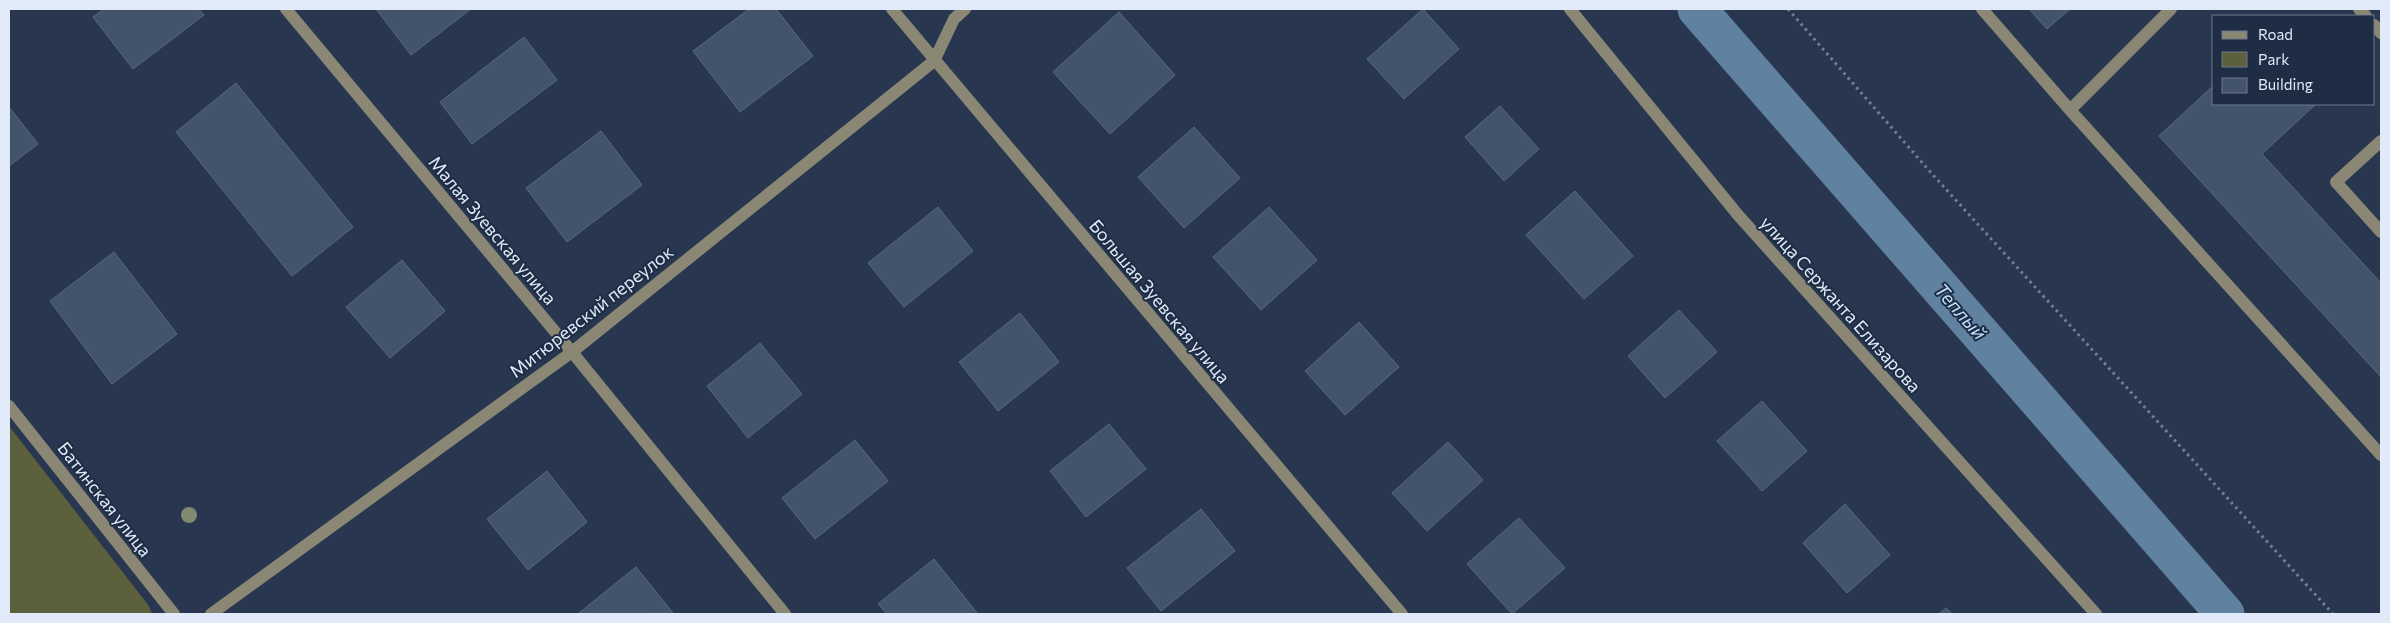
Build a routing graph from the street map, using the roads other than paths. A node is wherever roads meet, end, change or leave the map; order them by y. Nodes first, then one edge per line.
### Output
1 (286, 9) edge
2 (892, 9) edge
3 (965, 9) edge
4 (1570, 9) edge
5 (1982, 9) edge
6 (2171, 9) edge
7 (934, 61) junction
8 (2070, 110) junction
9 (2381, 141) edge
10 (2381, 232) edge
11 (572, 352) junction
12 (9, 406) edge
13 (2381, 455) edge
14 (174, 614) edge
15 (212, 614) edge
16 (785, 614) edge
17 (1402, 614) edge
18 (2096, 614) edge

1 - 11 street, Малая Зуевская улица
2 - 7 street, Большая Зуевская улица
3 - 7 street, Митюревский переулок
4 - 18 street, улица Сержанта Елизарова
5 - 8 street
6 - 8 street
7 - 11 street, Митюревский переулок
7 - 17 street, Большая Зуевская улица
8 - 13 street
9 - 10 street
11 - 15 street, Митюревский переулок
11 - 16 street, Малая Зуевская улица
12 - 14 street, Батинская улица

